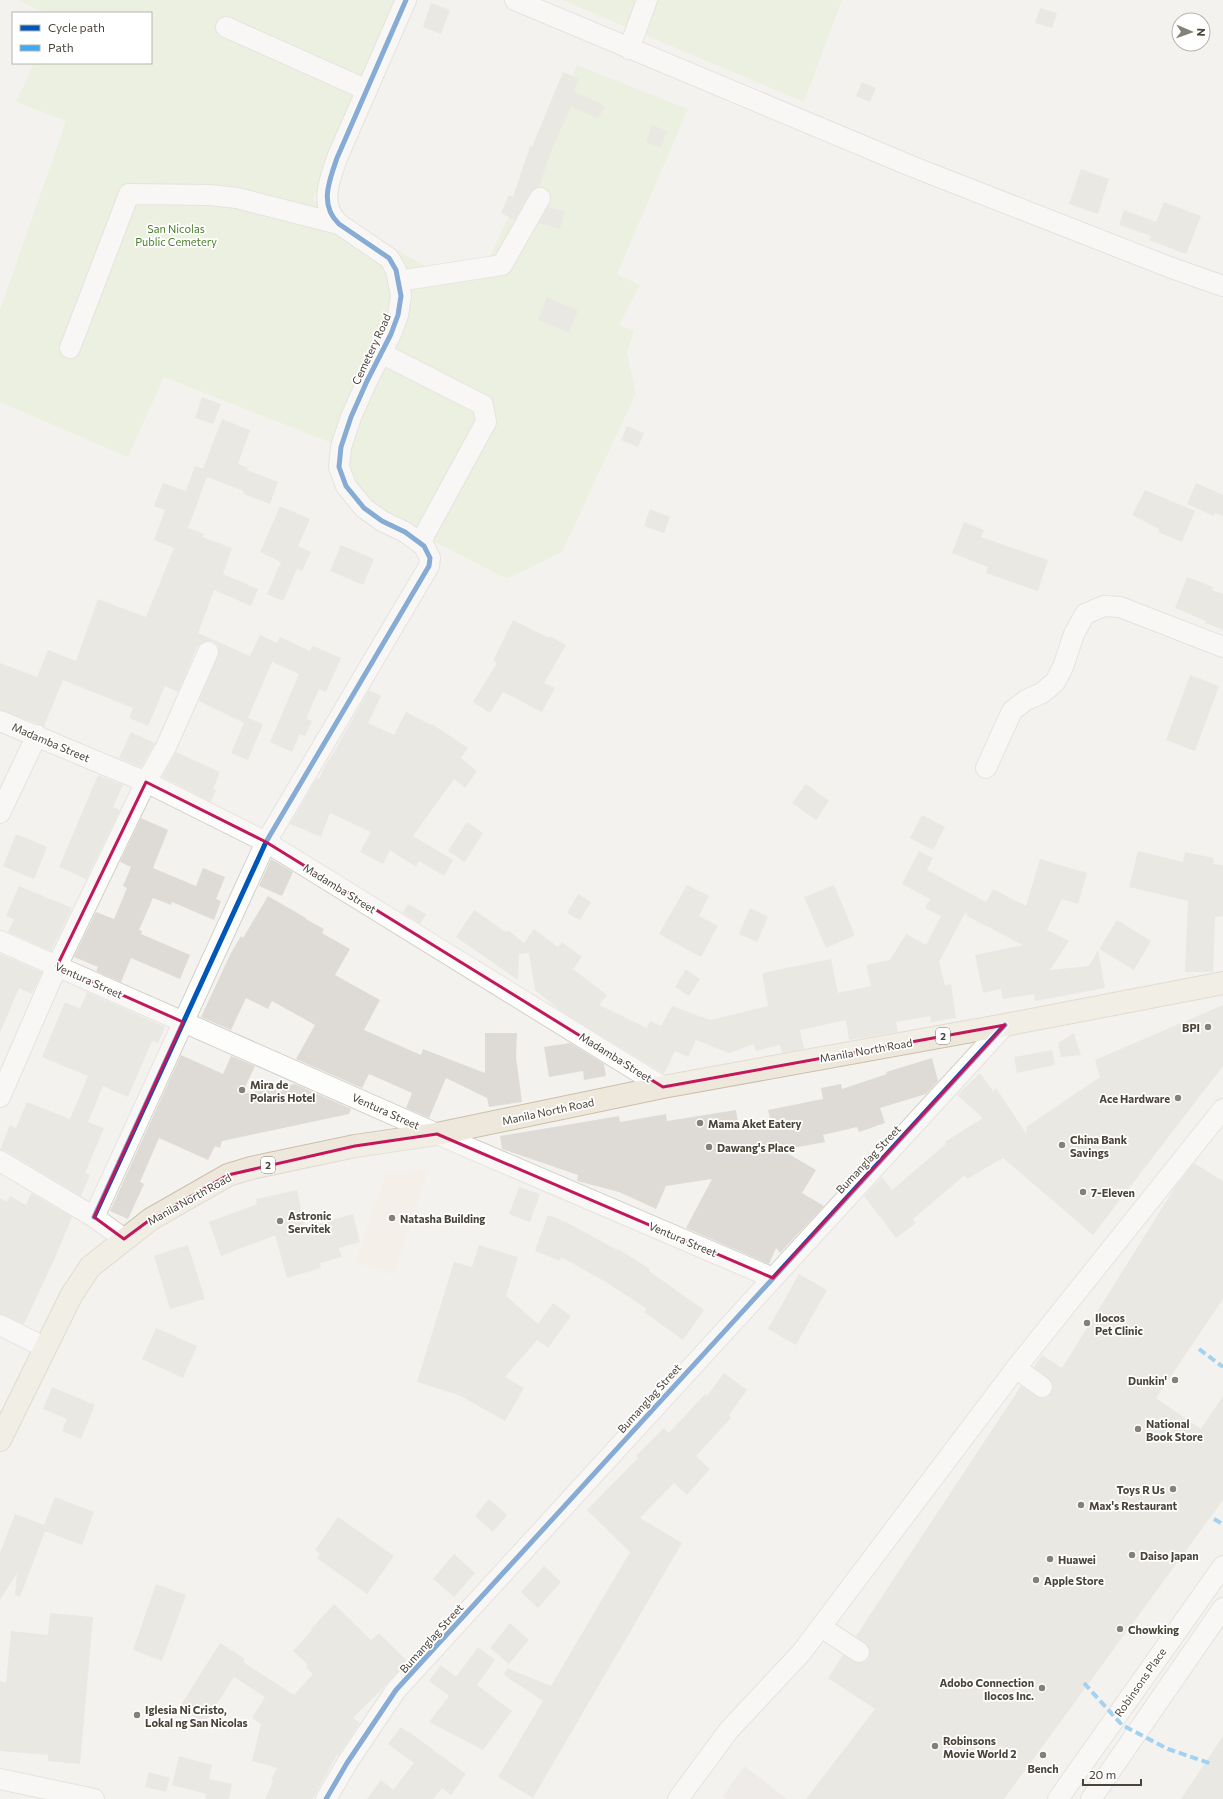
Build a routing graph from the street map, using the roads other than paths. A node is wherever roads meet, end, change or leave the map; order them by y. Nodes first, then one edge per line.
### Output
1 (406, 0) edge
2 (515, 0) edge
3 (647, 0) edge
4 (226, 27) dead end
5 (629, 49) junction
6 (367, 90) junction
7 (540, 198) dead end
8 (340, 224) junction
9 (398, 281) junction
10 (1223, 286) edge
11 (70, 348) dead end
12 (381, 353) junction
13 (420, 543) junction
14 (1223, 647) edge
15 (208, 652) dead end
16 (0, 721) edge
17 (37, 735) junction
18 (986, 768) dead end
19 (146, 782) junction
20 (0, 813) edge
21 (266, 842) junction
22 (0, 941) edge
23 (57, 966) junction
24 (1223, 983) edge
25 (184, 1022) junction
26 (1005, 1025) junction
27 (663, 1087) junction
28 (0, 1097) edge
29 (1223, 1109) edge
30 (437, 1134) junction
31 (0, 1161) edge
32 (94, 1217) junction
33 (124, 1239) junction
34 (773, 1278) junction
35 (0, 1325) edge
36 (46, 1348) junction
37 (1016, 1368) junction
38 (1042, 1388) dead end
39 (0, 1440) edge
40 (1223, 1566) edge
41 (1223, 1608) edge
42 (1223, 1622) edge
43 (821, 1627) junction
44 (859, 1652) dead end
45 (1168, 1687) junction
46 (0, 1779) edge
47 (94, 1799) edge
48 (326, 1799) edge
49 (678, 1799) edge
50 (1058, 1799) edge
51 (1091, 1799) edge

1 - 6 street, Cemetery Road
2 - 5 street
3 - 5 street
4 - 6 street
5 - 10 street
6 - 8 street, Cemetery Road
7 - 9 street
8 - 9 street, Cemetery Road
8 - 11 street
9 - 12 street, Cemetery Road
12 - 13 street, Cemetery Road
12 - 13 street
13 - 21 street, Cemetery Road
14 - 18 street
15 - 19 street
16 - 17 street, Madamba Street
17 - 19 street, Madamba Street
17 - 20 street
19 - 21 street, Madamba Street
19 - 23 street
21 - 25 street
21 - 27 street, Madamba Street
22 - 23 street, Ventura Street
23 - 25 street, Ventura Street
23 - 28 street
24 - 26 highway, Manila North Road / 2
25 - 30 street, Ventura Street
25 - 32 street
26 - 27 highway, Manila North Road / 2
26 - 34 street, Bumanglag Street
27 - 30 highway, Manila North Road / 2
29 - 37 street
30 - 33 highway, Manila North Road / 2
30 - 34 street, Ventura Street
31 - 32 street
32 - 33 street
33 - 36 highway, Manila North Road / 2
34 - 48 street, Bumanglag Street
35 - 36 street
36 - 39 highway, Manila North Road / 2
37 - 38 street
37 - 43 street
40 - 50 street, Robinsons Place
41 - 45 street
42 - 45 street
43 - 44 street
43 - 49 street
45 - 51 street
46 - 47 street

